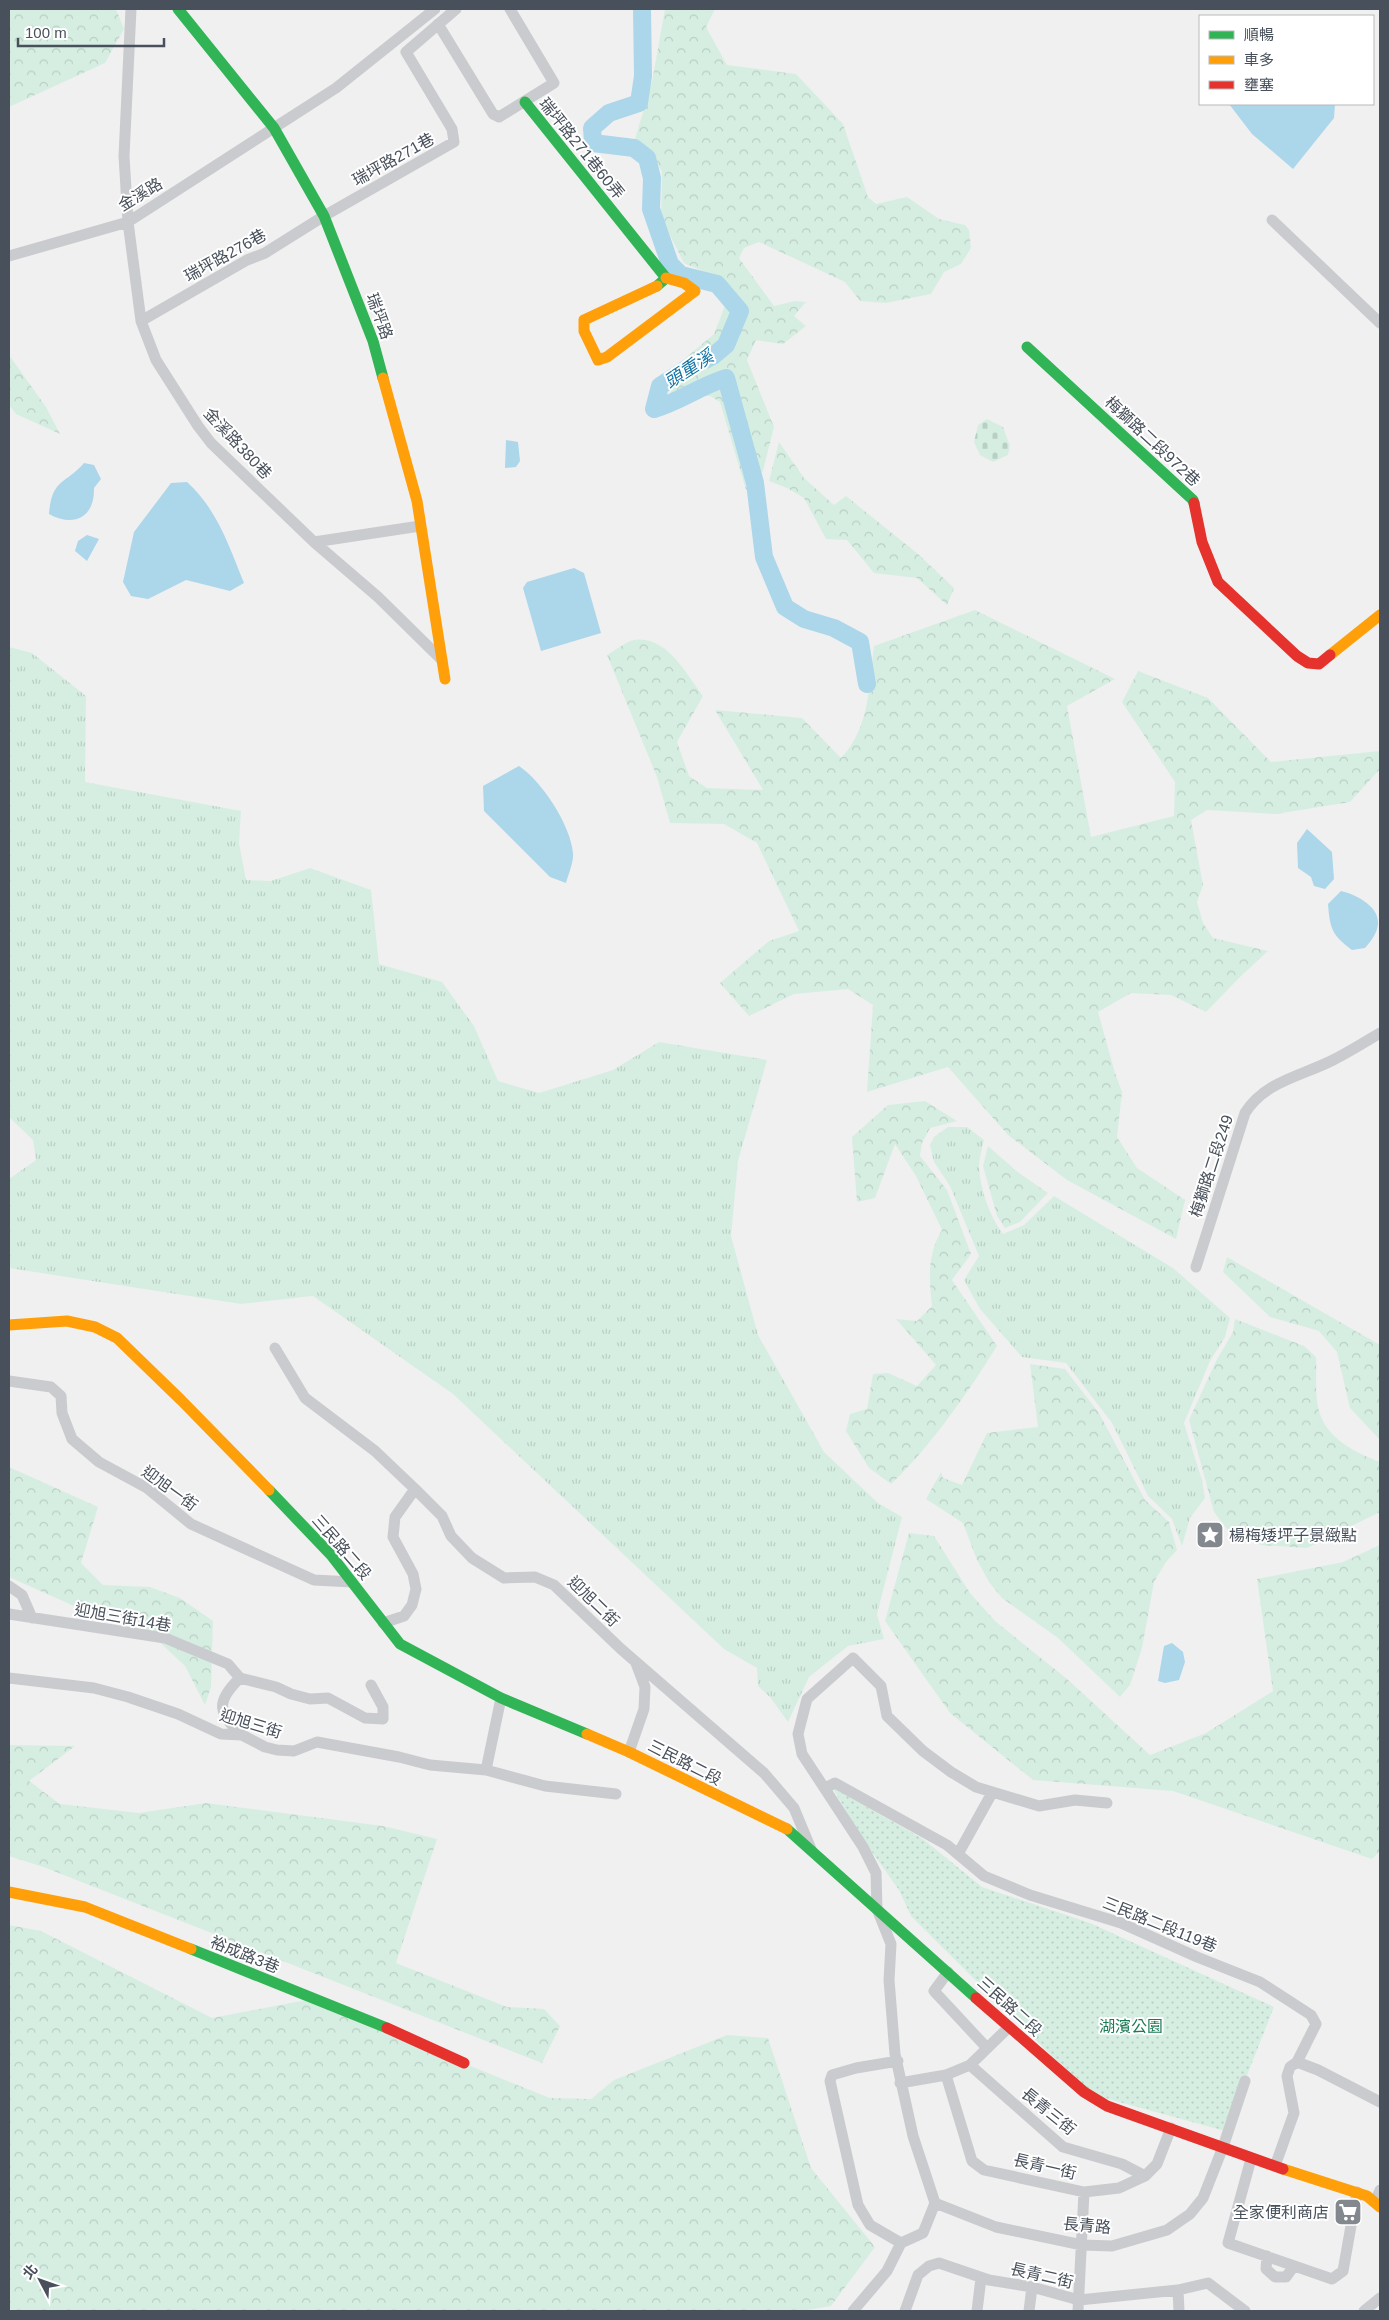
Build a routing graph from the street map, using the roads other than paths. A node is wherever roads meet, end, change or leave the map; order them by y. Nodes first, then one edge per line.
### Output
1 (131, 9) edge
2 (178, 9) edge
3 (435, 9) edge
4 (456, 9) edge
5 (510, 9) edge
6 (438, 24) junction
7 (525, 102) junction
8 (274, 128) junction
9 (324, 216) junction
10 (1272, 220) dead end
11 (128, 222) junction
12 (9, 256) edge
13 (666, 278) junction
14 (141, 321) junction
15 (1380, 323) edge
16 (1027, 347) dead end
17 (420, 526) junction
18 (314, 542) junction
19 (1380, 615) edge
20 (442, 660) junction
21 (445, 679) dead end
22 (1380, 1033) edge
23 (1196, 1267) dead end
24 (9, 1325) edge
25 (275, 1348) dead end
26 (9, 1381) edge
27 (415, 1489) junction
28 (352, 1582) junction
29 (9, 1586) edge
30 (9, 1614) edge
31 (32, 1618) junction
32 (383, 1623) junction
33 (635, 1662) junction
34 (9, 1678) edge
35 (240, 1678) junction
36 (371, 1685) dead end
37 (501, 1698) junction
38 (242, 1735) junction
39 (629, 1752) junction
40 (486, 1770) junction
41 (824, 1788) junction
42 (992, 1793) junction
43 (616, 1794) dead end
44 (1107, 1803) dead end
45 (811, 1848) junction
46 (958, 1854) junction
47 (9, 1892) edge
48 (877, 1909) junction
49 (948, 1972) junction
50 (1009, 2027) junction
51 (987, 2048) junction
52 (898, 2061) junction
53 (1297, 2062) junction
54 (464, 2063) dead end
55 (970, 2065) junction
56 (946, 2075) junction
57 (1245, 2081) dead end
58 (900, 2083) junction
59 (1380, 2102) edge
60 (1171, 2128) junction
61 (1223, 2148) junction
62 (1251, 2158) junction
63 (1275, 2166) junction
64 (1145, 2176) junction
65 (1380, 2190) edge
66 (1084, 2192) junction
67 (1357, 2192) junction
68 (935, 2203) junction
69 (1378, 2205) edge
70 (901, 2243) junction
71 (1082, 2244) junction
72 (1267, 2256) junction
73 (1294, 2266) junction
74 (981, 2278) junction
75 (1032, 2287) junction
76 (1178, 2290) junction
77 (1380, 2298) edge
78 (1079, 2306) edge
79 (853, 2311) edge
80 (905, 2311) edge
81 (977, 2311) edge
82 (1029, 2311) edge
83 (1180, 2311) edge
84 (1245, 2311) edge
85 (1364, 2311) edge

1 - 11 street, 金溪路380巷
2 - 8 street, 瑞坪路
3 - 8 street, 金溪路
4 - 6 street
5 - 7 street
6 - 7 street, 瑞坪路271巷60弄
6 - 9 street, 瑞坪路271巷
7 - 13 street, 瑞坪路271巷60弄
8 - 9 street, 瑞坪路
8 - 11 street, 金溪路
9 - 14 street, 瑞坪路276巷
9 - 17 street, 瑞坪路
10 - 15 street
11 - 12 street, 金溪路
11 - 14 street, 金溪路380巷
13 - 13 street
14 - 18 street, 金溪路380巷
16 - 19 street, 梅獅路二段972巷
17 - 18 street
17 - 20 street, 瑞坪路
18 - 20 street, 金溪路380巷
20 - 21 street, 瑞坪路
22 - 23 street, 梅獅路二段249
24 - 28 street, 三民路二段
25 - 27 street, 迎旭二街
26 - 28 street, 迎旭一街
27 - 32 street
27 - 33 street, 迎旭二街
28 - 32 street, 三民路二段
29 - 31 street
30 - 31 street, 迎旭三街14巷
31 - 35 street, 迎旭三街14巷
32 - 37 street, 三民路二段
33 - 39 street
33 - 45 street, 迎旭二街
34 - 38 street, 迎旭三街
35 - 36 street
35 - 38 street
37 - 39 street, 三民路二段
37 - 40 street
38 - 40 street, 迎旭三街
39 - 45 street, 三民路二段
40 - 43 street, 迎旭三街
41 - 42 street
41 - 46 street, 三民路二段119巷
41 - 48 street
42 - 44 street
42 - 46 street
45 - 48 street, 三民路二段
46 - 53 street, 三民路二段119巷
47 - 54 street, 裕成路3巷
48 - 49 street, 三民路二段
48 - 52 street
49 - 50 street, 三民路二段
49 - 51 street
50 - 51 street
50 - 60 street, 三民路二段
51 - 55 street
52 - 58 street
52 - 70 street
53 - 59 street
53 - 63 street, 三民路二段119巷
55 - 56 street
55 - 64 street, 長青三街
56 - 58 street
56 - 66 street, 長青一街
57 - 61 street, 長青路
58 - 68 street
60 - 61 street, 三民路二段
60 - 64 street, 長青一街
61 - 62 street, 三民路二段
61 - 71 street, 長青路
62 - 63 street, 三民路二段
62 - 72 street
63 - 67 street, 三民路二段
64 - 66 street, 長青一街
65 - 69 street
66 - 71 street
67 - 69 street, 三民路二段
67 - 73 street
68 - 70 street
68 - 71 street, 長青路
70 - 79 street
71 - 78 street
72 - 73 street
72 - 73 street
74 - 75 street, 長青二街
74 - 80 street, 長青二街
74 - 81 street
75 - 78 street, 長青二街
75 - 82 street
76 - 78 street, 長青二街
76 - 83 street
76 - 84 street, 長青二街
77 - 85 street

